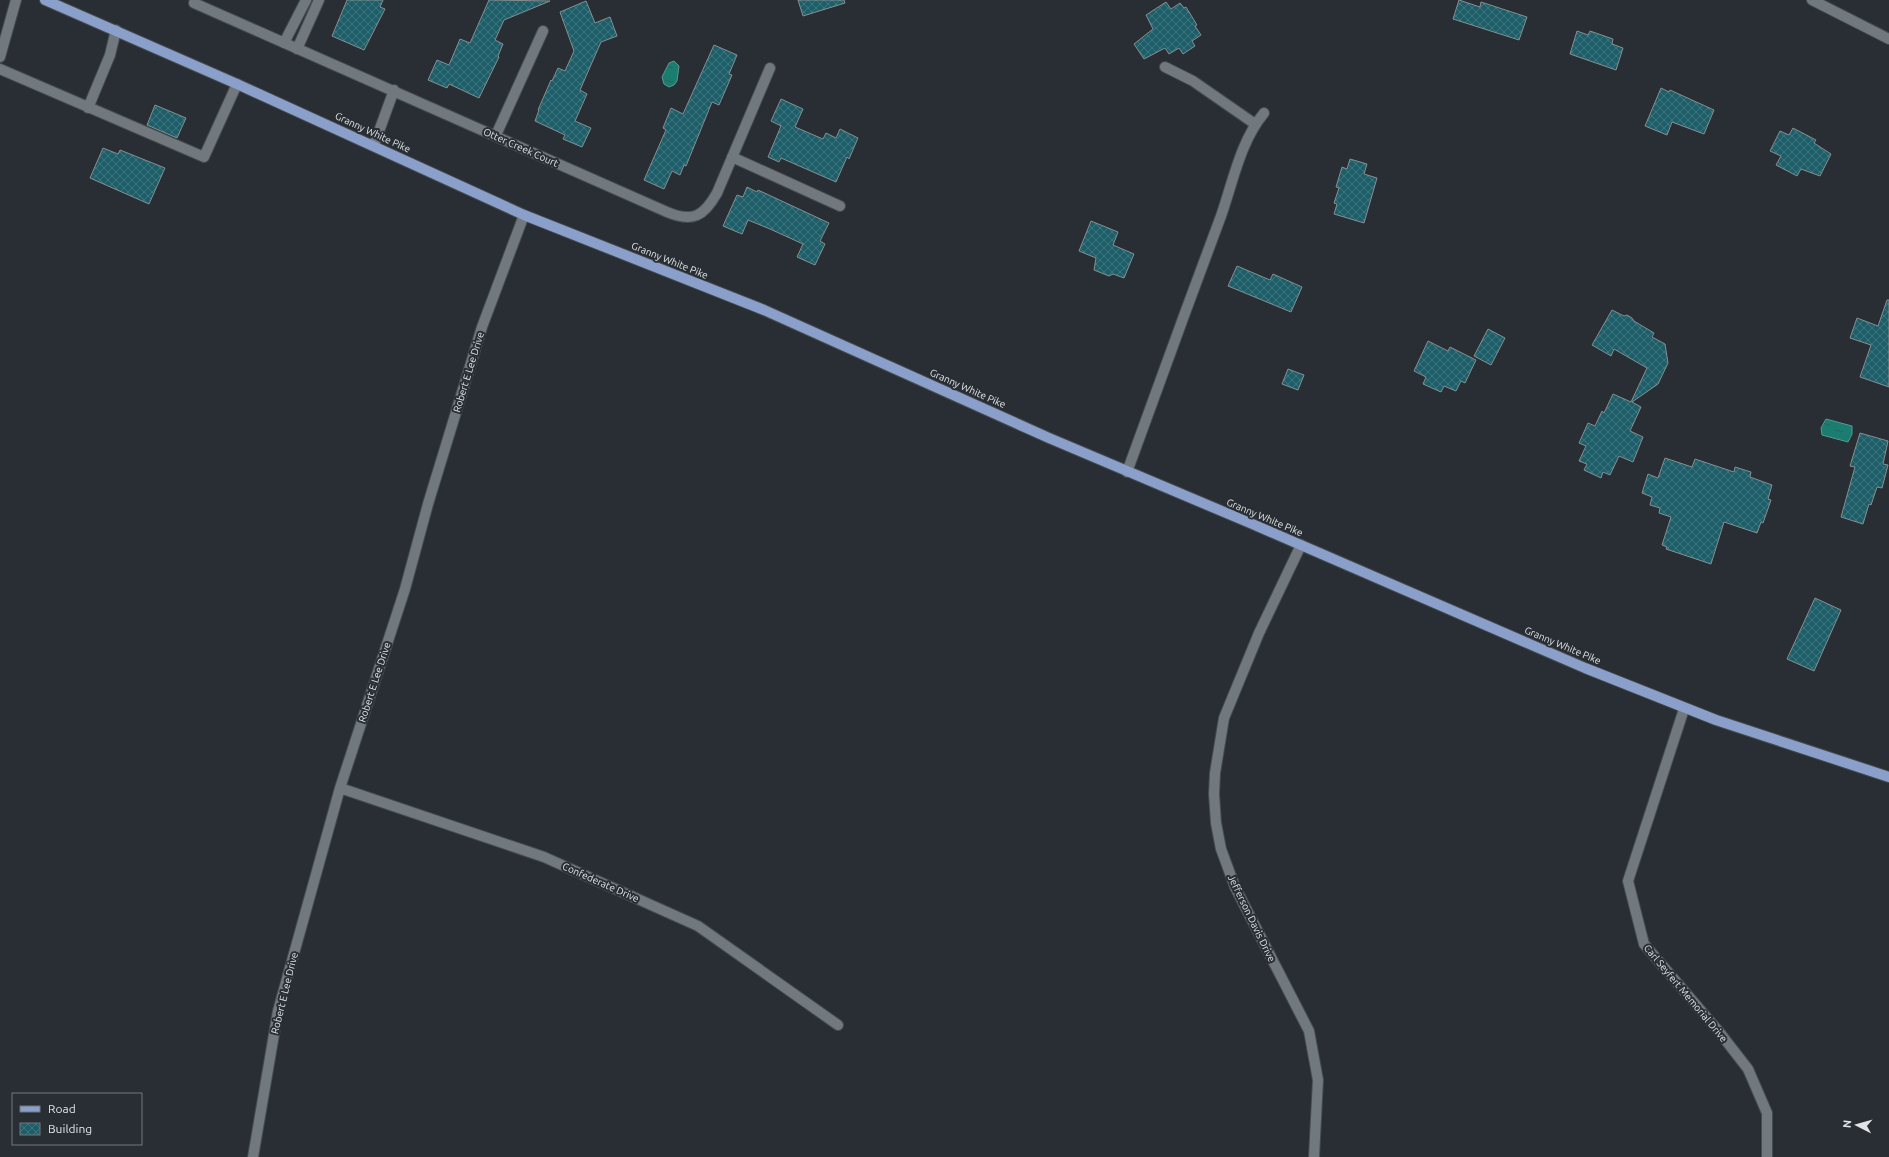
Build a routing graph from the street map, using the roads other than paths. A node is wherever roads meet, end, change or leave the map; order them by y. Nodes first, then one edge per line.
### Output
1 (16, 0) edge
2 (45, 0) edge
3 (306, 0) edge
4 (319, 0) edge
5 (1812, 0) edge
6 (194, 3) dead end
7 (116, 30) junction
8 (542, 31) dead end
9 (1889, 39) edge
10 (284, 43) junction
11 (297, 48) junction
12 (0, 57) edge
13 (770, 68) dead end
14 (1165, 68) dead end
15 (0, 70) edge
16 (237, 84) junction
17 (394, 90) junction
18 (88, 108) junction
19 (1264, 114) dead end
20 (1255, 124) junction
21 (496, 135) junction
22 (374, 145) junction
23 (732, 157) junction
24 (840, 206) dead end
25 (524, 215) junction
26 (1127, 472) junction
27 (1301, 545) junction
28 (1684, 709) junction
29 (1889, 777) edge
30 (340, 788) junction
31 (838, 1025) dead end
32 (253, 1157) edge
33 (1314, 1157) edge
34 (1767, 1157) edge

1 - 12 street
2 - 7 main road, Granny White Pike
3 - 10 street
4 - 11 street
5 - 9 street
6 - 10 street, Otter Creek Court
7 - 16 main road, Granny White Pike
7 - 18 street
8 - 21 street
10 - 11 street, Otter Creek Court
11 - 17 street, Otter Creek Court
13 - 23 street, Otter Creek Court
14 - 20 street
15 - 18 street
16 - 18 street
16 - 22 main road, Granny White Pike
17 - 21 street, Otter Creek Court
17 - 22 street
19 - 20 street
20 - 26 street
21 - 23 street, Otter Creek Court
22 - 25 main road, Granny White Pike
23 - 24 street
25 - 26 main road, Granny White Pike
25 - 30 street, Robert E Lee Drive
26 - 27 main road, Granny White Pike
27 - 28 main road, Granny White Pike
27 - 33 street, Jefferson Davis Drive
28 - 29 main road, Granny White Pike
28 - 34 street, Carl Seyfert Memorial Drive
30 - 31 street, Confederate Drive
30 - 32 street, Robert E Lee Drive

